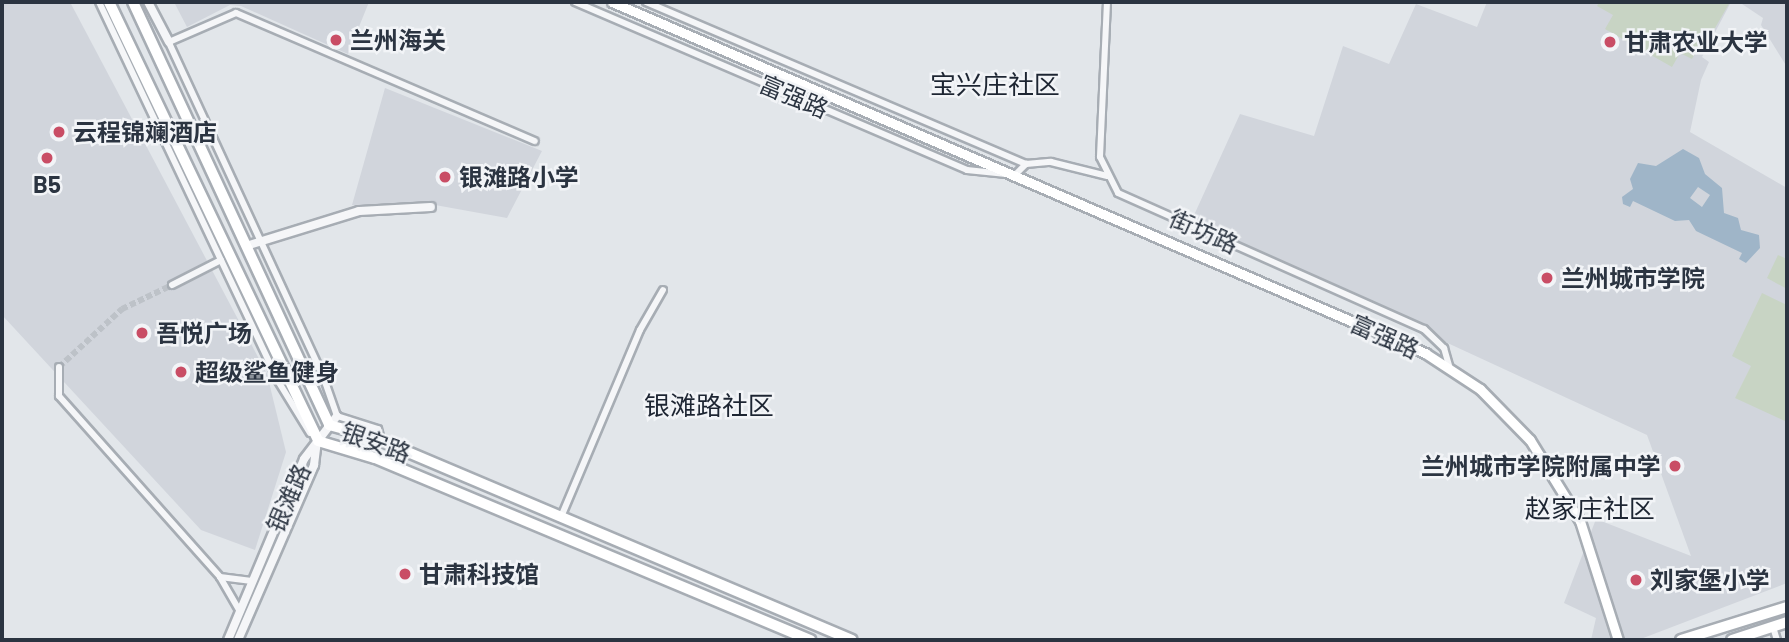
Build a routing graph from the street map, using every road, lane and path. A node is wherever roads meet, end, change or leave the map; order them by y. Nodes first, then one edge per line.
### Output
1 (99, 2) edge
2 (109, 2) edge
3 (133, 2) edge
4 (148, 2) edge
5 (575, 2) edge
6 (612, 2) edge
7 (646, 2) edge
8 (1109, 2) edge
9 (169, 42) junction
10 (535, 141) dead end
11 (1026, 164) junction
12 (1017, 175) junction
13 (1107, 176) junction
14 (431, 207) dead end
15 (261, 240) junction
16 (246, 246) junction
17 (221, 260) junction
18 (172, 285) tunnel mouth
19 (663, 290) dead end
20 (59, 368) dead end
21 (1450, 369) junction
22 (337, 416) junction
23 (329, 425) junction
24 (318, 441) junction
25 (382, 442) junction
26 (561, 517) junction
27 (220, 577) junction
28 (253, 581) junction
29 (1787, 607) edge
30 (240, 611) junction
31 (1787, 622) edge
32 (1773, 627) junction
33 (228, 640) edge
34 (238, 640) edge
35 (811, 640) edge
36 (852, 640) edge
37 (1618, 640) edge
38 (1681, 640) edge
39 (1732, 640) edge
40 (1777, 640) edge

1 - 17 street
2 - 24 main road, 银安路
3 - 16 main road, 银安路
4 - 9 street
5 - 12 street, 富强路
6 - 12 main road, 富强路
7 - 11 street, 富强路
8 - 13 street
9 - 10 street
9 - 15 street
11 - 12 street
11 - 13 street
12 - 21 main road, 富强路
13 - 21 street, 街坊路
14 - 15 street
15 - 16 street
15 - 22 street
16 - 23 main road, 银安路
17 - 18 street
17 - 24 street
19 - 26 street
20 - 27 street
21 - 37 main road, 富强路
22 - 23 street
22 - 25 street
23 - 24 street
23 - 25 main road, 银安路
24 - 28 street, 银滩路
24 - 34 street, 银滩路
24 - 35 main road, 银安路
25 - 26 main road, 银安路
26 - 36 main road, 银安路
27 - 28 street
27 - 30 street
28 - 30 street, 银滩路
29 - 38 main road
30 - 33 street, 银滩路
31 - 32 main road
32 - 39 main road
32 - 40 street

